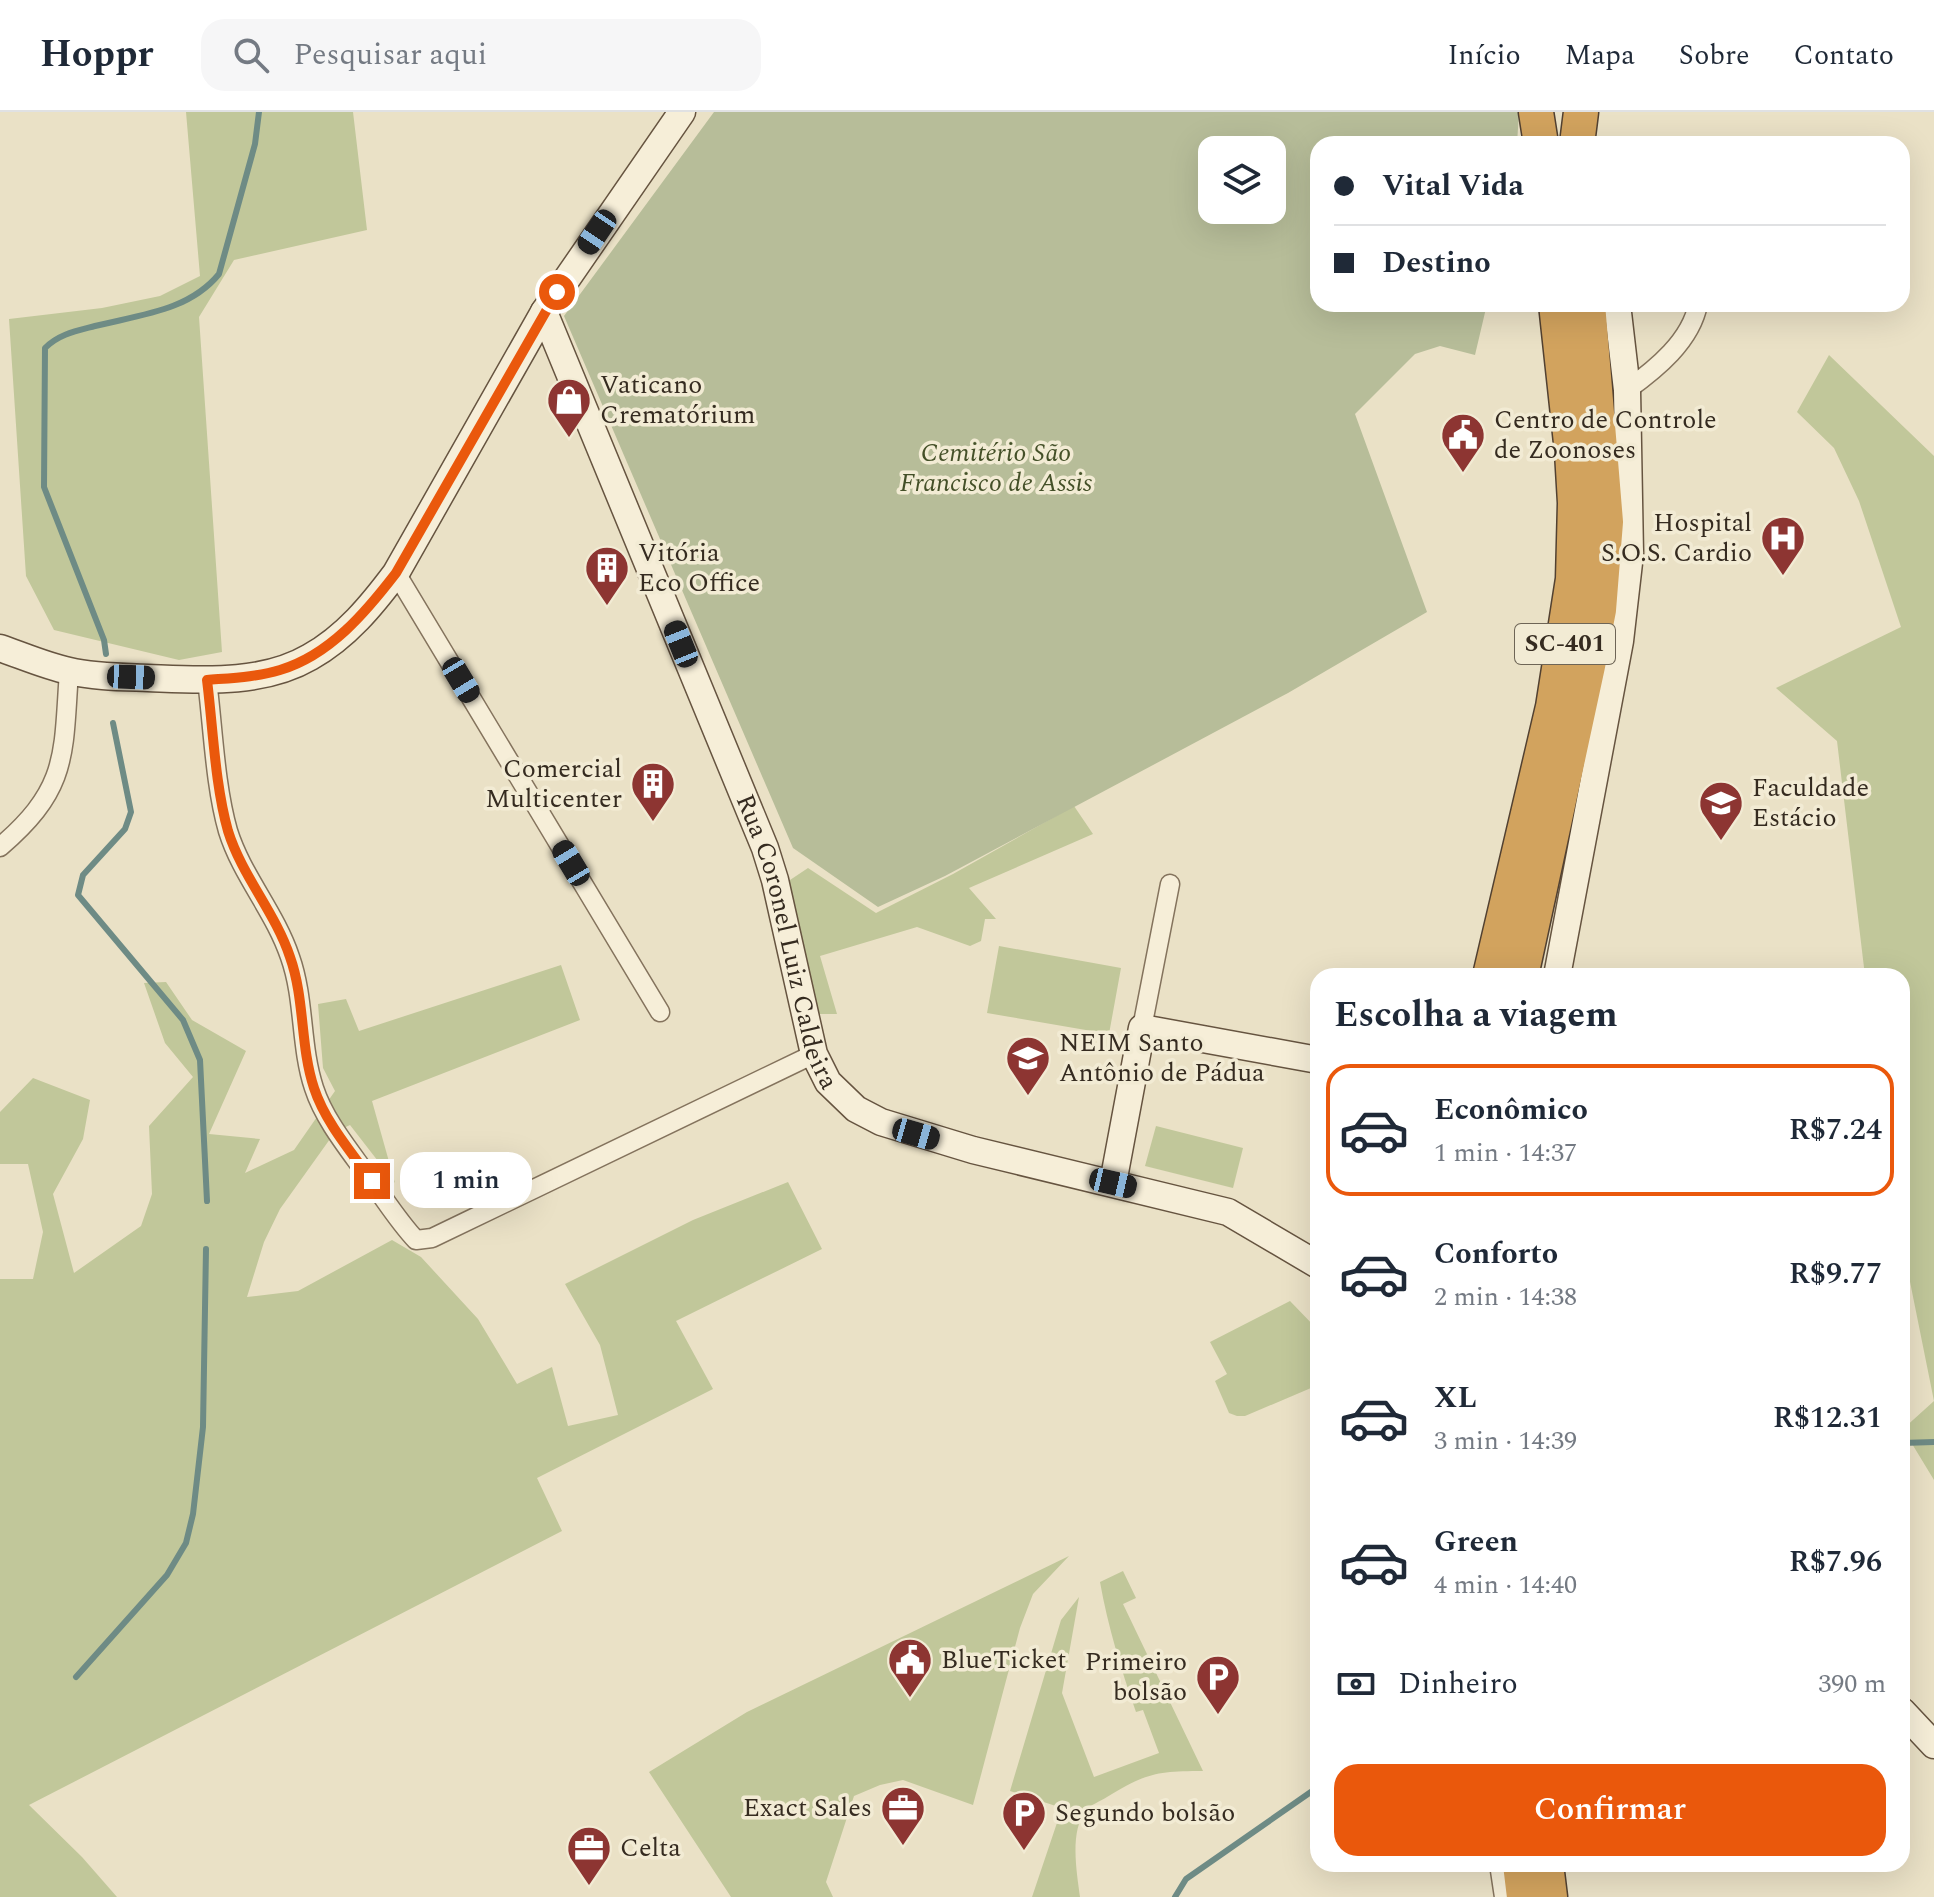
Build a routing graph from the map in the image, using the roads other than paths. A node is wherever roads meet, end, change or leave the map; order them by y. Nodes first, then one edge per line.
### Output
1 (682, 112) edge
2 (1536, 112) edge
3 (1547, 112) edge
4 (1564, 136) edge
5 (1565, 136) edge
6 (544, 312) junction
7 (1557, 312) edge
8 (1589, 312) edge
9 (1618, 312) edge
10 (1695, 312) edge
11 (1627, 390) junction
12 (396, 573) junction
13 (0, 648) edge
14 (69, 671) junction
15 (207, 680) junction
16 (0, 847) edge
17 (1170, 884) dead end
18 (1492, 968) edge
19 (1523, 968) edge
20 (1559, 968) edge
21 (660, 1012) dead end
22 (1142, 1028) junction
23 (814, 1054) junction
24 (1310, 1059) edge
25 (1113, 1183) junction
26 (1310, 1260) edge
27 (1910, 1720) edge
28 (1934, 1745) edge
29 (1500, 1872) edge
30 (1521, 1872) edge
31 (1548, 1872) edge
32 (1551, 1872) edge
33 (1504, 1897) edge
34 (1524, 1897) edge
35 (1550, 1897) edge
36 (1562, 1897) edge

1 - 6 main road
2 - 4 highway
3 - 5 highway
6 - 12 main road
6 - 23 main road, Rua Coronel Luiz Caldeira
7 - 18 highway, SC-401
8 - 19 highway, SC-401
9 - 11 main road
10 - 11 street
11 - 20 main road
12 - 15 main road
12 - 21 street
13 - 14 main road
14 - 15 main road
14 - 16 street
15 - 23 street
17 - 22 street
22 - 24 main road
22 - 25 main road
23 - 25 main road, Rua Coronel Luiz Caldeira
25 - 26 main road, Rua Coronel Luiz Caldeira
27 - 28 main road
29 - 33 street
30 - 34 highway
31 - 35 highway
32 - 36 street

